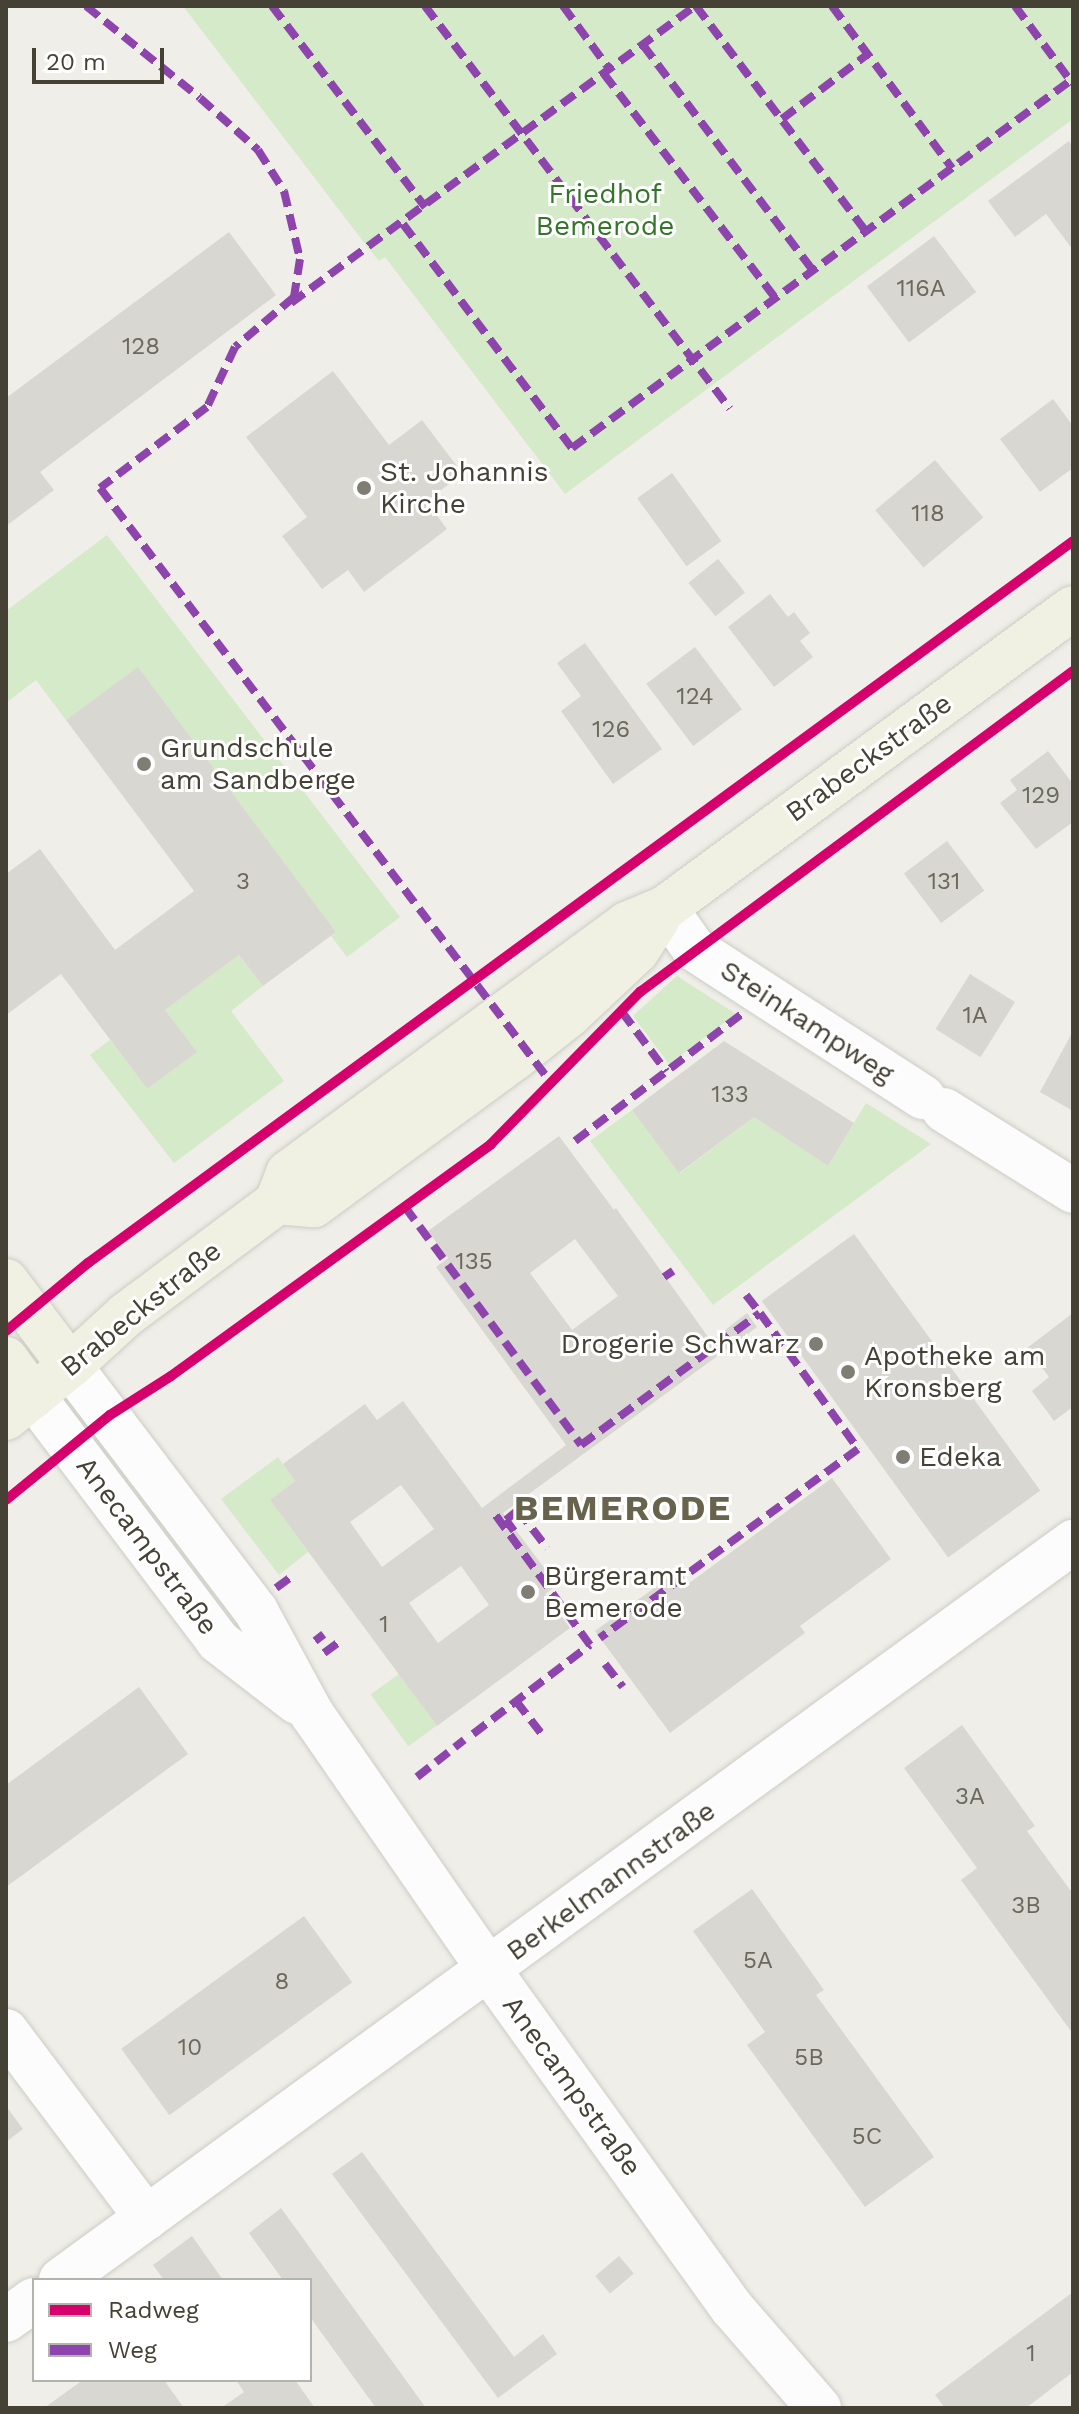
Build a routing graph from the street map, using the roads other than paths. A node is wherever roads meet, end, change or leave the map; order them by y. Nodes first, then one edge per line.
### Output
1 (1073, 608) edge
2 (665, 908) junction
3 (1073, 1191) edge
4 (6, 1281) edge
5 (6, 1359) edge
6 (70, 1366) junction
7 (19, 1407) edge
8 (1073, 1542) edge
9 (312, 1714) junction
10 (489, 1970) junction
11 (6, 2031) edge
12 (147, 2218) junction
13 (64, 2278) edge
14 (32, 2301) edge
15 (6, 2320) edge
16 (819, 2408) edge

1 - 2 main road, Brabeckstraße
2 - 3 street, Steinkampweg
2 - 6 main road, Brabeckstraße
4 - 6 main road
5 - 7 main road
6 - 7 main road, Brabeckstraße
6 - 9 street, Anecampstraße
7 - 9 street, Anecampstraße
8 - 10 street, Berkelmannstraße
9 - 10 street, Anecampstraße
10 - 12 street, Berkelmannstraße
10 - 16 street, Anecampstraße
11 - 12 street
12 - 13 street, Berkelmannstraße
14 - 15 street

